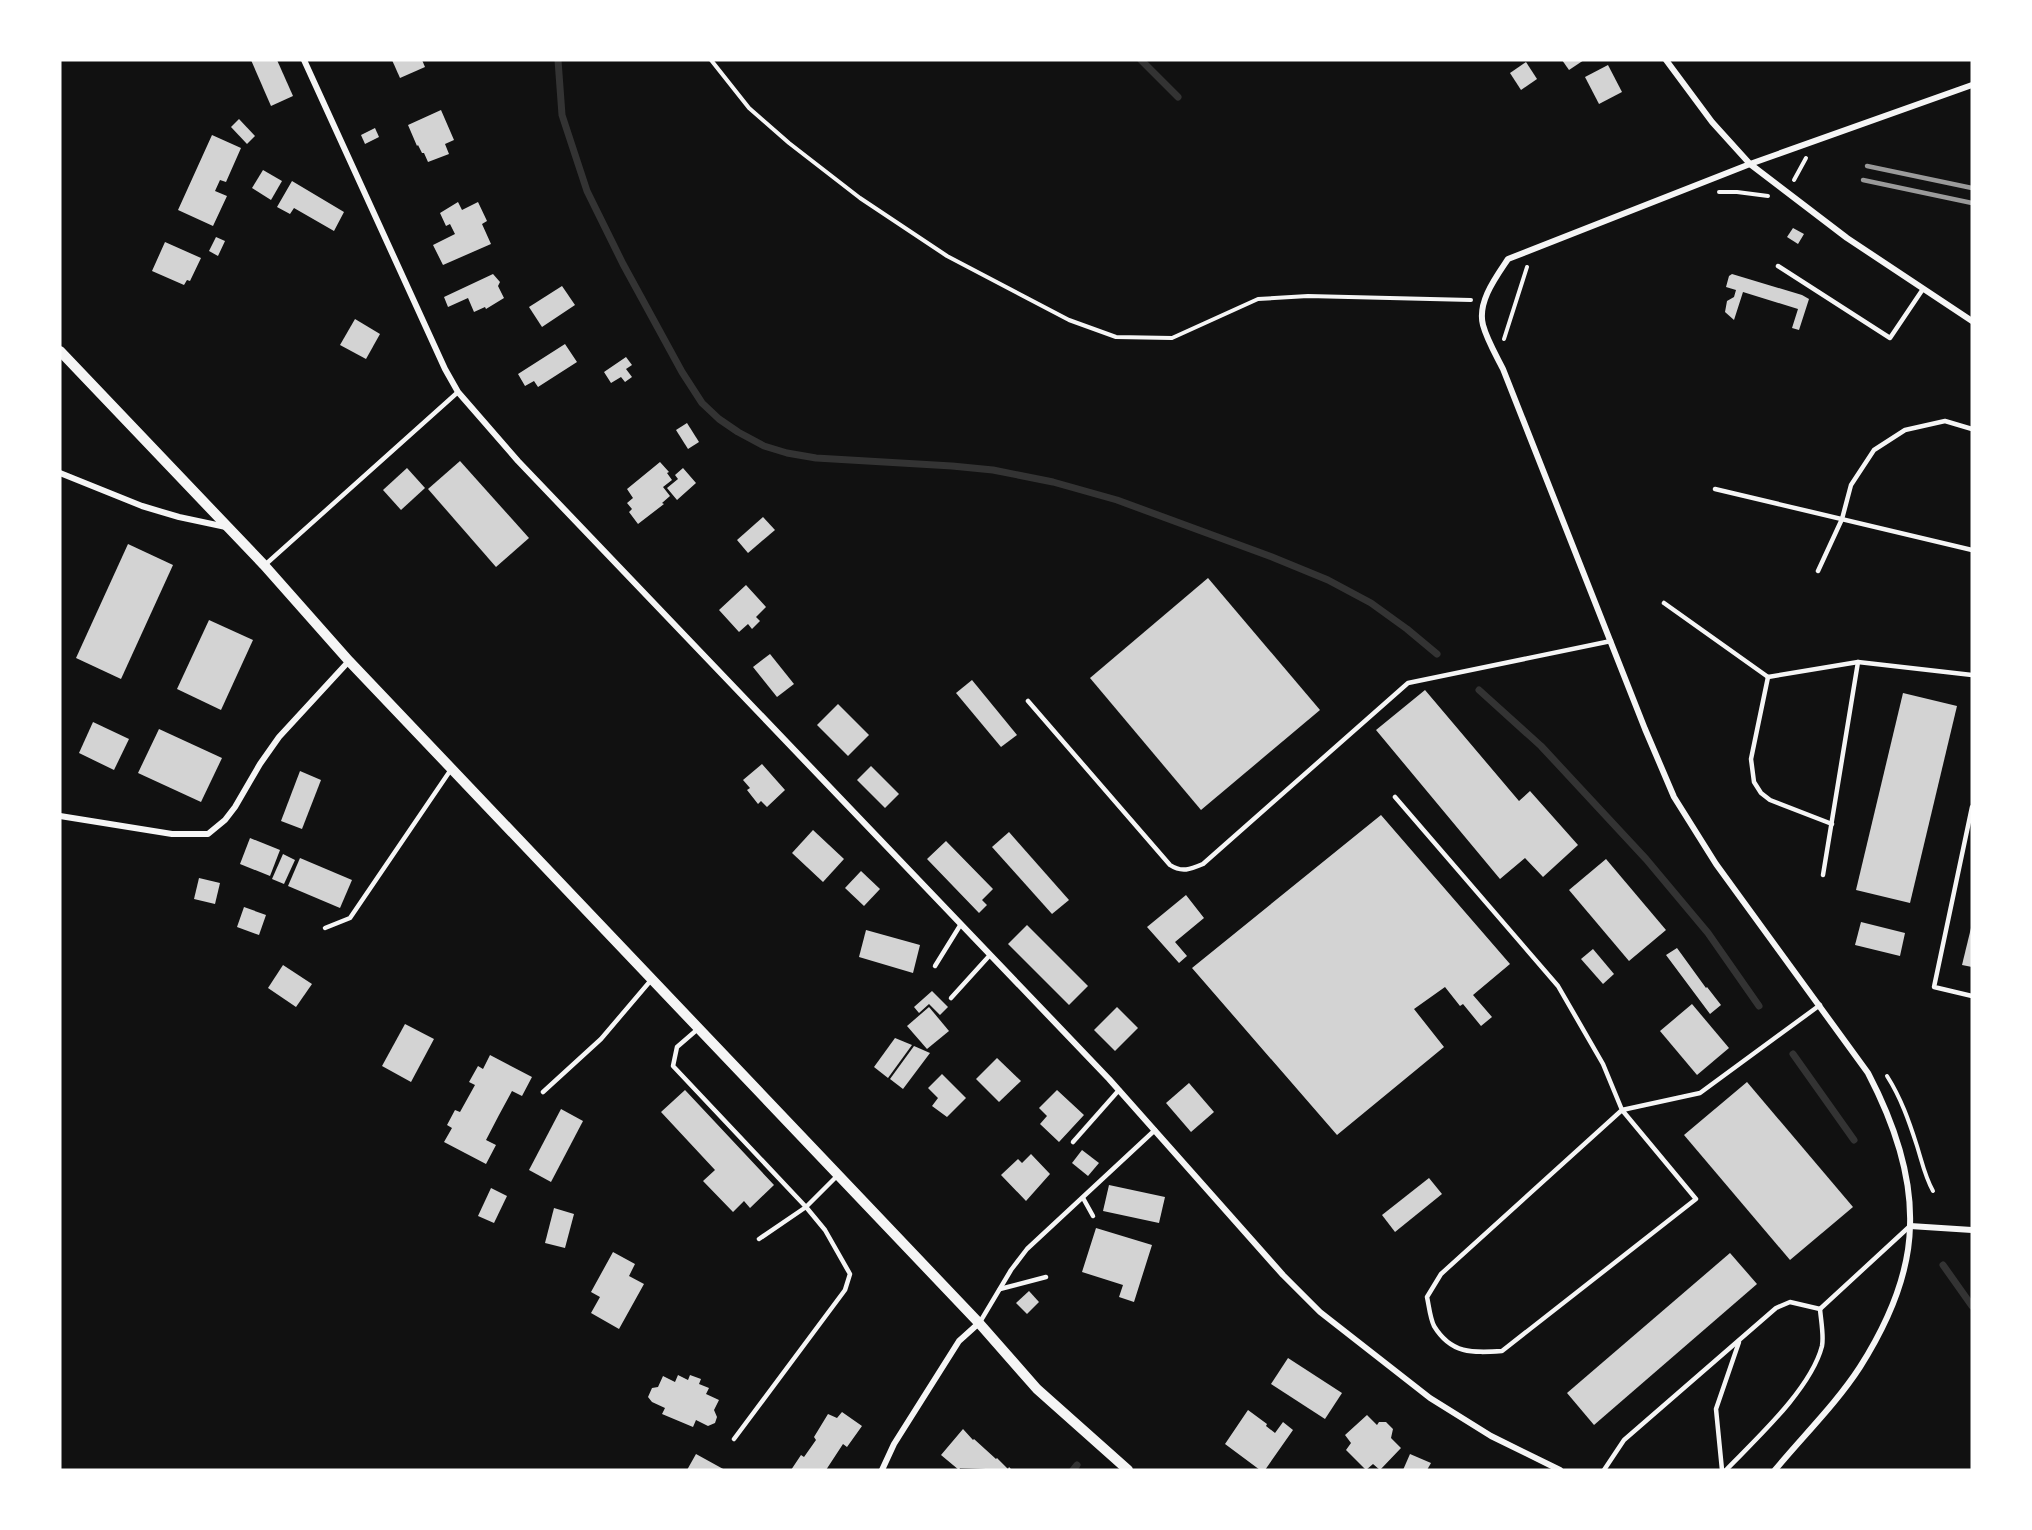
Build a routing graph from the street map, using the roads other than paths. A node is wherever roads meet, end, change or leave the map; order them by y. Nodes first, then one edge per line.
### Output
1 (304, 60) edge
2 (1666, 60) edge
3 (1972, 85) edge
4 (1750, 164) junction
5 (1778, 266) dead end
6 (1923, 289) junction
7 (1972, 321) edge
8 (60, 351) edge
9 (458, 392) junction
10 (1972, 429) edge
11 (60, 472) edge
12 (1715, 489) dead end
13 (1842, 519) junction
14 (226, 527) junction
15 (1972, 550) edge
16 (264, 565) junction
17 (1818, 572) dead end
18 (1664, 603) dead end
19 (1611, 641) junction
20 (349, 661) junction
21 (1858, 662) junction
22 (1972, 675) edge
23 (1768, 677) junction
24 (1028, 701) dead end
25 (452, 768) junction
26 (1395, 797) dead end
27 (1972, 807) edge
28 (60, 816) edge
29 (1832, 824) junction
30 (1823, 875) dead end
31 (961, 924) junction
32 (325, 928) dead end
33 (990, 955) junction
34 (935, 966) dead end
35 (652, 979) junction
36 (1972, 996) edge
37 (951, 998) dead end
38 (1820, 1005) junction
39 (699, 1028) junction
40 (1119, 1090) junction
41 (543, 1092) dead end
42 (1622, 1110) junction
43 (1155, 1130) junction
44 (1073, 1142) dead end
45 (838, 1174) junction
46 (1083, 1198) junction
47 (807, 1207) junction
48 (1093, 1216) dead end
49 (1911, 1226) junction
50 (1972, 1230) edge
51 (759, 1239) dead end
52 (1046, 1276) dead end
53 (1000, 1289) junction
54 (1820, 1310) junction
55 (979, 1323) junction
56 (1739, 1341) junction
57 (734, 1439) dead end
58 (882, 1470) edge
59 (1128, 1470) edge
60 (1560, 1470) edge
61 (1604, 1470) edge
62 (1724, 1470) edge
63 (1775, 1470) edge

1 - 9 street
2 - 4 street
3 - 4 street
4 - 6 street
4 - 19 street
5 - 6 lane
6 - 7 street
8 - 14 street
9 - 16 lane
9 - 31 street
10 - 13 lane
11 - 14 street
12 - 13 lane
13 - 15 lane
13 - 17 lane
14 - 16 street
16 - 20 street
18 - 23 lane
19 - 24 lane
19 - 38 street
20 - 25 street
20 - 28 street
21 - 22 lane
21 - 23 lane
21 - 29 lane
23 - 29 lane
25 - 32 lane
25 - 35 street
26 - 42 lane
27 - 36 lane
29 - 30 lane
31 - 33 street
31 - 34 lane
33 - 37 lane
33 - 40 street
35 - 39 street
35 - 41 lane
38 - 42 lane
38 - 49 street
39 - 45 street
39 - 47 lane
40 - 43 street
40 - 44 lane
42 - 42 lane
43 - 46 lane
43 - 60 street
45 - 47 lane
45 - 55 street
46 - 48 lane
46 - 53 lane
47 - 51 lane
47 - 57 lane
49 - 50 street
49 - 54 lane
49 - 63 street
52 - 53 lane
53 - 55 lane
54 - 56 lane
54 - 62 lane
55 - 58 street
55 - 59 street
56 - 61 lane
56 - 62 lane

